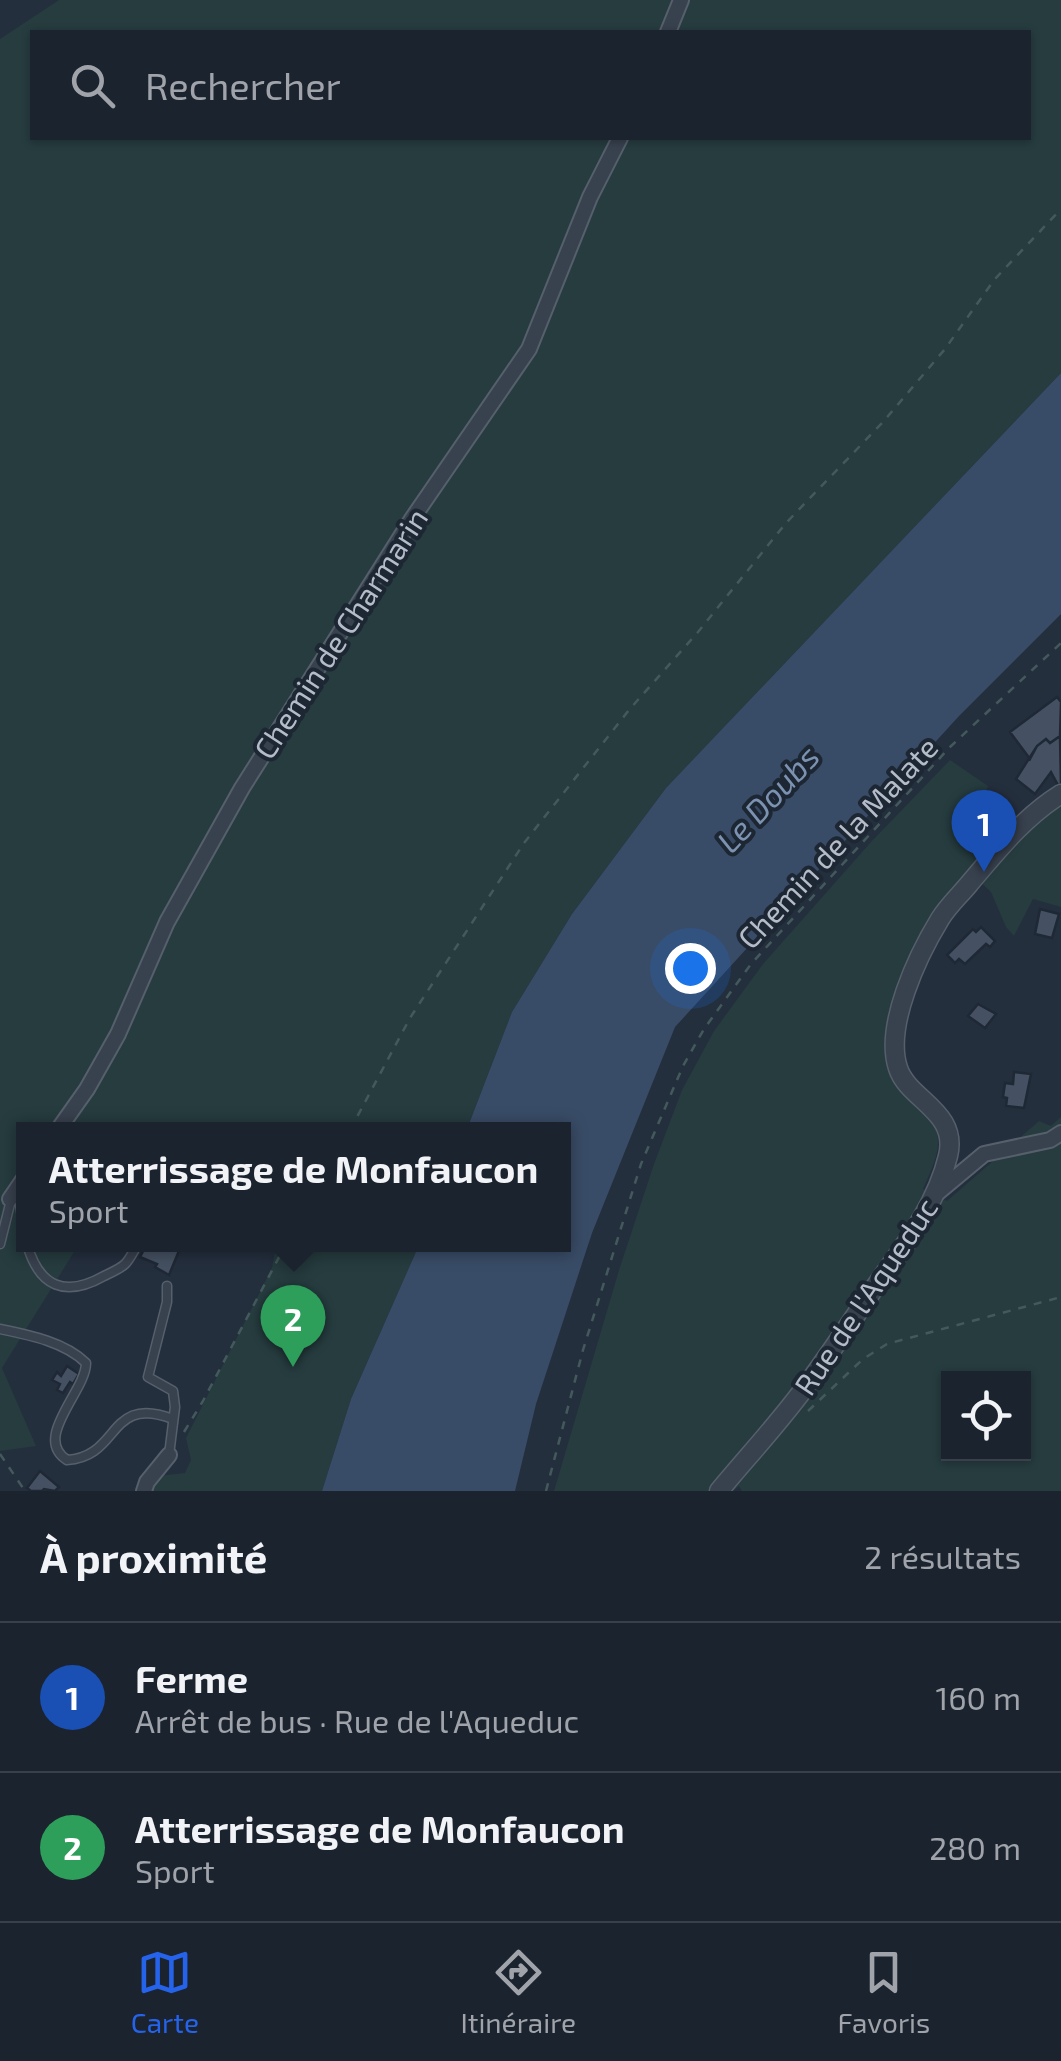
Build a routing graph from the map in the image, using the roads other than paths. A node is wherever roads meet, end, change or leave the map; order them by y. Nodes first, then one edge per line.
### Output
1 (681, 0) edge
2 (669, 30) edge
3 (619, 140) edge
4 (1061, 794) edge
5 (63, 1122) edge
6 (1061, 1133) edge
7 (16, 1191) edge
8 (936, 1194) junction
9 (0, 1244) edge
10 (29, 1252) edge
11 (132, 1252) edge
12 (167, 1286) dead end
13 (0, 1329) edge
14 (173, 1419) junction
15 (169, 1455) joint
16 (144, 1491) edge
17 (718, 1491) edge

1 - 2 street
3 - 5 street, Chemin de Charmarin
4 - 8 street, Rue de l'Aqueduc
6 - 8 street
7 - 9 lane
8 - 17 street, Rue de l'Aqueduc
10 - 11 lane
12 - 14 lane
13 - 14 lane
14 - 15 lane
15 - 16 street

